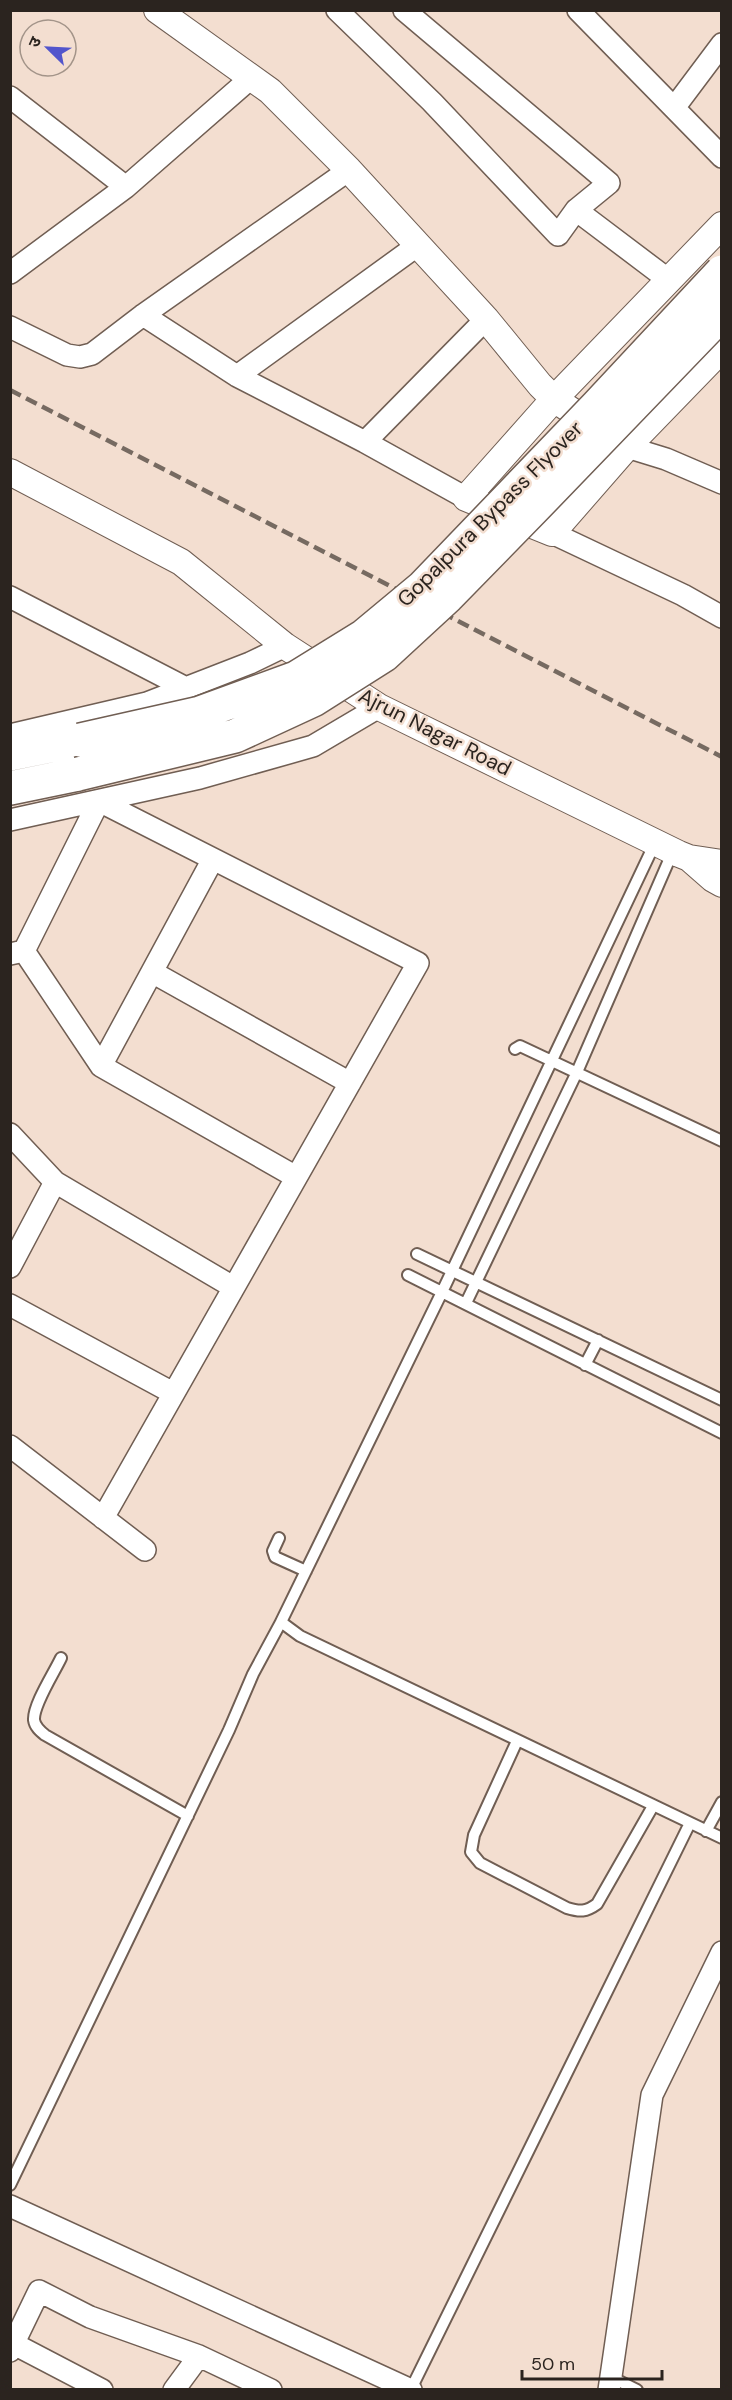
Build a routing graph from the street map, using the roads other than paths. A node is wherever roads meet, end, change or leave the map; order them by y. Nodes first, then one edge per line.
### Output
1 (157, 10) edge
2 (405, 10) edge
3 (578, 10) edge
4 (347, 14) edge
5 (722, 44) edge
6 (251, 78) junction
7 (10, 97) edge
8 (674, 108) junction
9 (722, 157) edge
10 (349, 170) junction
11 (126, 187) junction
12 (576, 210) junction
13 (722, 225) edge
14 (418, 245) junction
15 (16, 262) edge
16 (722, 272) edge
17 (670, 281) junction
18 (722, 313) edge
19 (143, 315) junction
20 (486, 319) junction
21 (10, 327) edge
22 (722, 350) edge
23 (237, 376) junction
24 (554, 399) junction
25 (365, 442) junction
26 (627, 447) junction
27 (10, 472) edge
28 (722, 483) edge
29 (466, 498) junction
30 (552, 533) junction
31 (10, 597) edge
32 (722, 617) edge
33 (285, 646) junction
34 (186, 688) junction
35 (379, 707) junction
36 (10, 735) edge
37 (10, 754) edge
38 (10, 788) edge
39 (99, 801) junction
40 (10, 820) edge
41 (673, 850) junction
42 (213, 860) junction
43 (722, 863) edge
44 (722, 884) edge
45 (17, 952) edge
46 (152, 972) junction
47 (515, 1049) dead end
48 (553, 1060) junction
49 (101, 1066) junction
50 (577, 1072) junction
51 (350, 1083) junction
52 (10, 1134) edge
53 (722, 1141) edge
54 (296, 1177) junction
55 (55, 1182) junction
56 (417, 1254) dead end
57 (10, 1267) edge
58 (452, 1271) junction
59 (408, 1275) dead end
60 (475, 1283) junction
61 (233, 1287) junction
62 (442, 1292) junction
63 (466, 1304) junction
64 (10, 1305) edge
65 (598, 1340) junction
66 (585, 1365) junction
67 (173, 1393) junction
68 (722, 1400) edge
69 (722, 1433) edge
70 (10, 1446) edge
71 (103, 1518) junction
72 (279, 1538) dead end
73 (145, 1550) dead end
74 (306, 1571) junction
75 (281, 1622) junction
76 (61, 1658) dead end
77 (517, 1741) junction
78 (722, 1802) edge
79 (653, 1806) junction
80 (188, 1816) junction
81 (690, 1823) junction
82 (706, 1831) junction
83 (722, 1838) edge
84 (722, 1952) edge
85 (10, 2185) edge
86 (10, 2206) edge
87 (12, 2348) edge
88 (199, 2356) junction
89 (610, 2383) edge
90 (411, 2389) edge
91 (102, 2390) edge
92 (174, 2390) edge
93 (271, 2390) edge
94 (637, 2390) edge

1 - 6 street
2 - 12 street
3 - 8 street
4 - 12 street
5 - 8 street
6 - 10 street
6 - 11 street
7 - 11 street
8 - 9 street
10 - 14 street
10 - 19 street
11 - 15 street
12 - 17 street
13 - 17 street
14 - 20 street
14 - 23 street
16 - 37 main road, Gopalpura Bypass Flyover, bridge
17 - 24 street
18 - 38 main road, Gopalpura Bypass Flyover, bridge
19 - 21 street
19 - 23 street
20 - 24 street
20 - 25 street
22 - 26 street
23 - 25 street
24 - 26 street
24 - 29 street
25 - 29 street
26 - 28 street
26 - 30 street
27 - 33 street, Ajrun Nagar Road
29 - 30 street
30 - 32 street
31 - 34 street
33 - 34 street
33 - 35 street, Ajrun Nagar Road
34 - 36 street
35 - 39 street
35 - 41 street, Ajrun Nagar Road
39 - 40 street
39 - 42 street
39 - 45 street
41 - 43 street, Ajrun Nagar Road
41 - 44 street, Ajrun Nagar Road
41 - 48 lane
41 - 50 lane
42 - 46 street
42 - 51 street
45 - 49 street
46 - 49 street
46 - 51 street
47 - 48 lane
48 - 50 lane
48 - 58 lane
49 - 54 street
50 - 53 lane
50 - 60 lane
51 - 54 street
52 - 55 street
54 - 61 street
55 - 57 street
55 - 61 street
56 - 58 lane
58 - 60 lane
58 - 62 lane
59 - 62 lane
60 - 63 lane
60 - 65 lane
61 - 67 street
62 - 63 lane
62 - 74 lane
63 - 66 lane
64 - 67 street
65 - 66 lane
65 - 68 lane
66 - 69 lane
67 - 71 street
70 - 71 street
71 - 73 street
72 - 74 lane
74 - 75 lane
75 - 77 lane
75 - 80 lane
76 - 80 lane
77 - 79 lane
77 - 79 lane
78 - 82 lane
79 - 81 lane
80 - 85 lane
81 - 82 lane
81 - 90 lane
82 - 83 lane
84 - 89 street
86 - 90 street
87 - 88 street
87 - 91 street
88 - 92 street
88 - 93 street
89 - 94 lane

